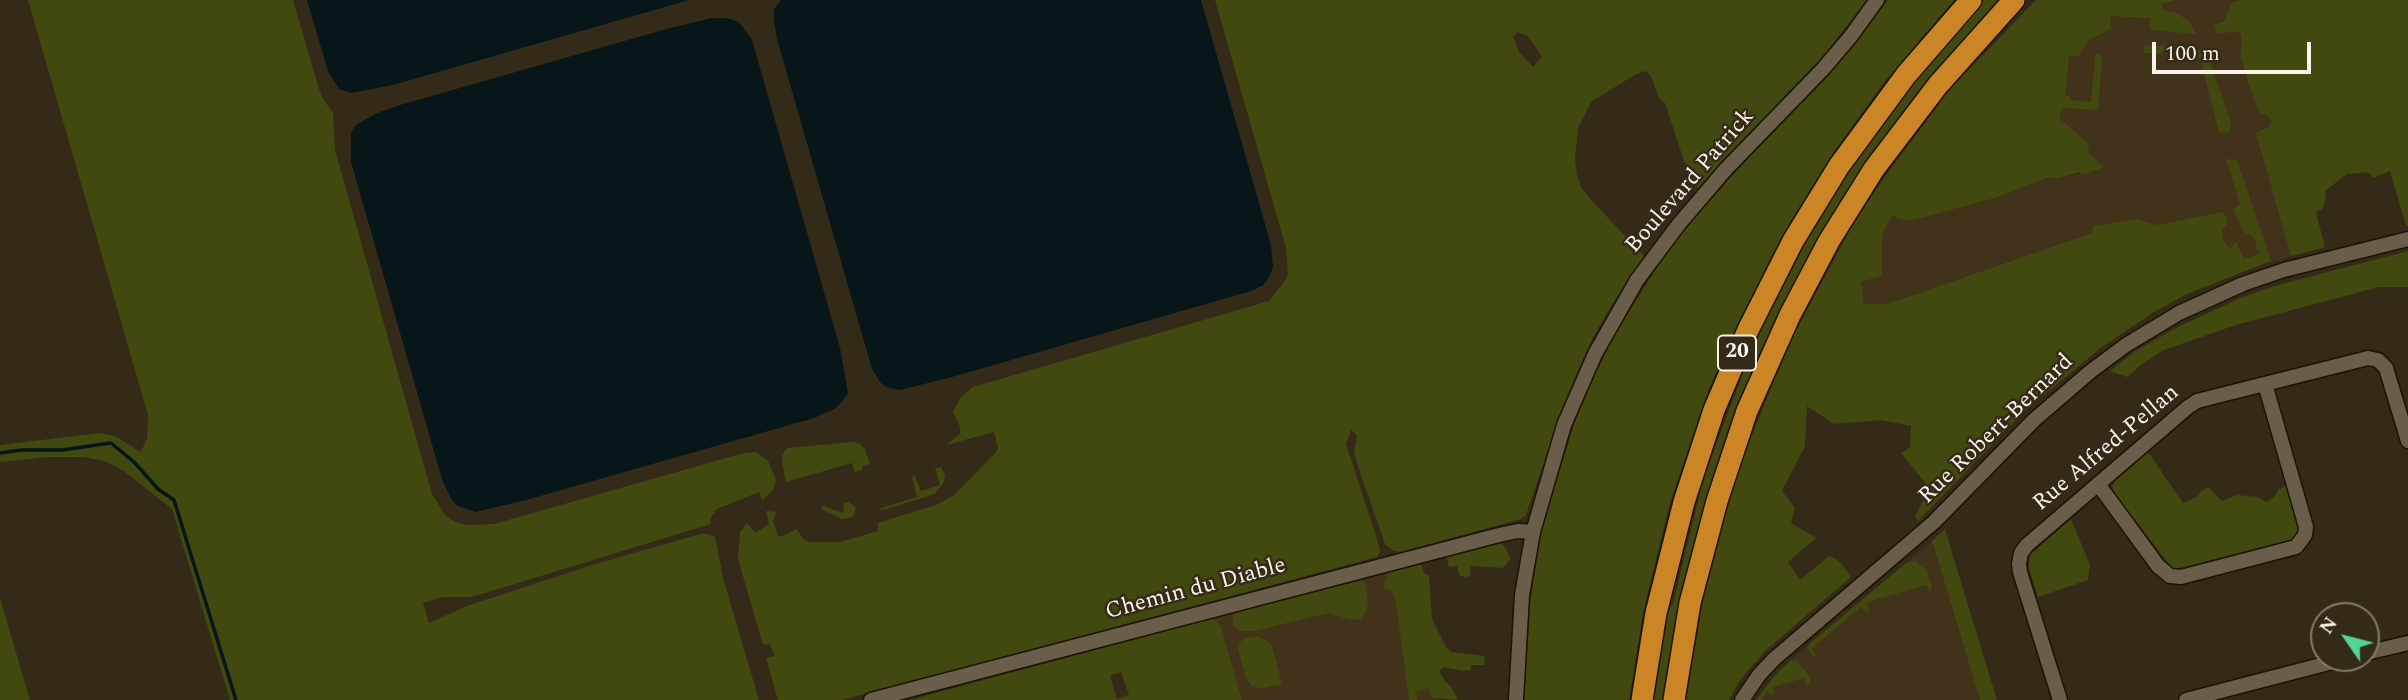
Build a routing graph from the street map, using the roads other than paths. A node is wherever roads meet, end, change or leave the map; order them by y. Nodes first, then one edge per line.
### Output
1 (1877, 0) edge
2 (1971, 0) edge
3 (2014, 0) edge
4 (2408, 239) edge
5 (2265, 384) junction
6 (2408, 441) edge
7 (2098, 484) junction
8 (1533, 532) junction
9 (2408, 643) edge
10 (2380, 650) edge
11 (2310, 668) edge
12 (2192, 699) edge
13 (871, 700) edge
14 (1516, 700) edge
15 (1642, 700) edge
16 (1674, 700) edge
17 (1742, 700) edge
18 (2060, 700) edge

1 - 8 street, Boulevard Patrick
2 - 15 highway, 20
3 - 16 highway, 20
4 - 17 street, Rue Robert-Bernard
5 - 6 street, Rue Alfred-Pellan
5 - 7 street, Rue Alfred-Pellan
5 - 7 street
7 - 18 street, Rue Alfred-Pellan
8 - 13 street, Chemin du Diable
8 - 14 street, Boulevard Patrick
9 - 10 street
11 - 12 street

